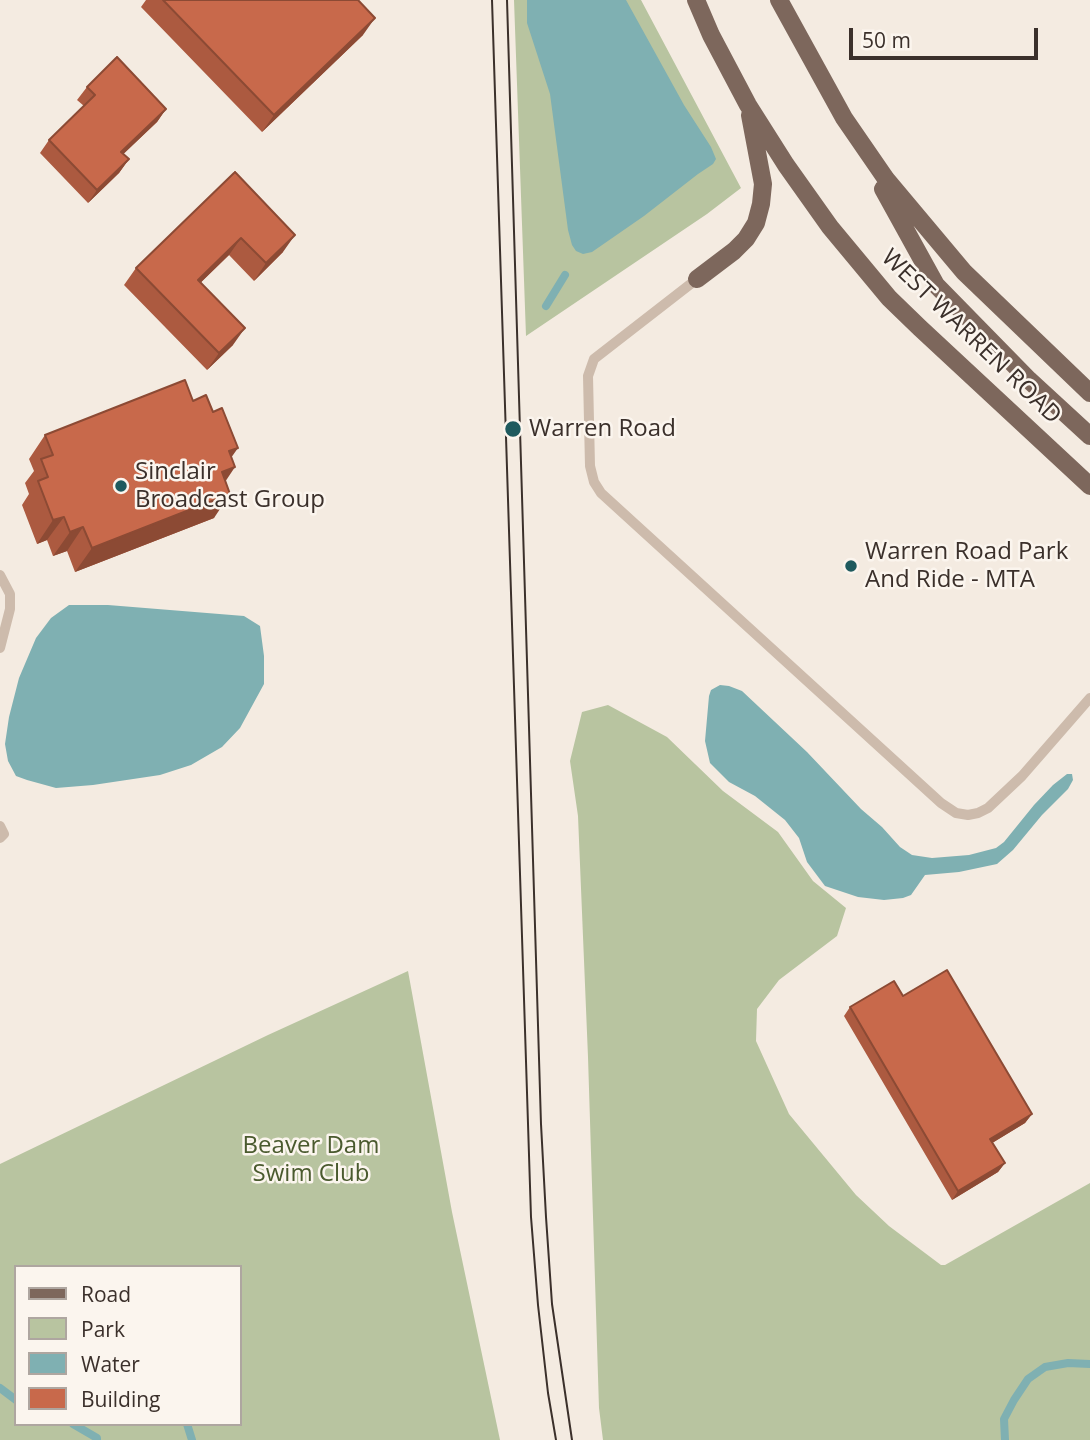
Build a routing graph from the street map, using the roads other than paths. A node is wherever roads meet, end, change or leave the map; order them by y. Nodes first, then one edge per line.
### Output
1 (696, 0) edge
2 (779, 0) edge
3 (748, 105) junction
4 (844, 118) junction
5 (697, 279) joint
6 (1090, 393) edge
7 (1090, 436) edge
8 (1090, 486) edge
9 (0, 575) edge
10 (0, 648) edge
11 (1090, 698) edge
12 (0, 826) edge
13 (0, 838) edge

1 - 3 main road, WEST WARREN ROAD
2 - 4 main road, WEST WARREN ROAD
3 - 5 main road
3 - 8 main road, WEST WARREN ROAD
4 - 6 main road, WEST WARREN ROAD
4 - 7 main road
5 - 11 lane
9 - 10 lane
12 - 13 lane

